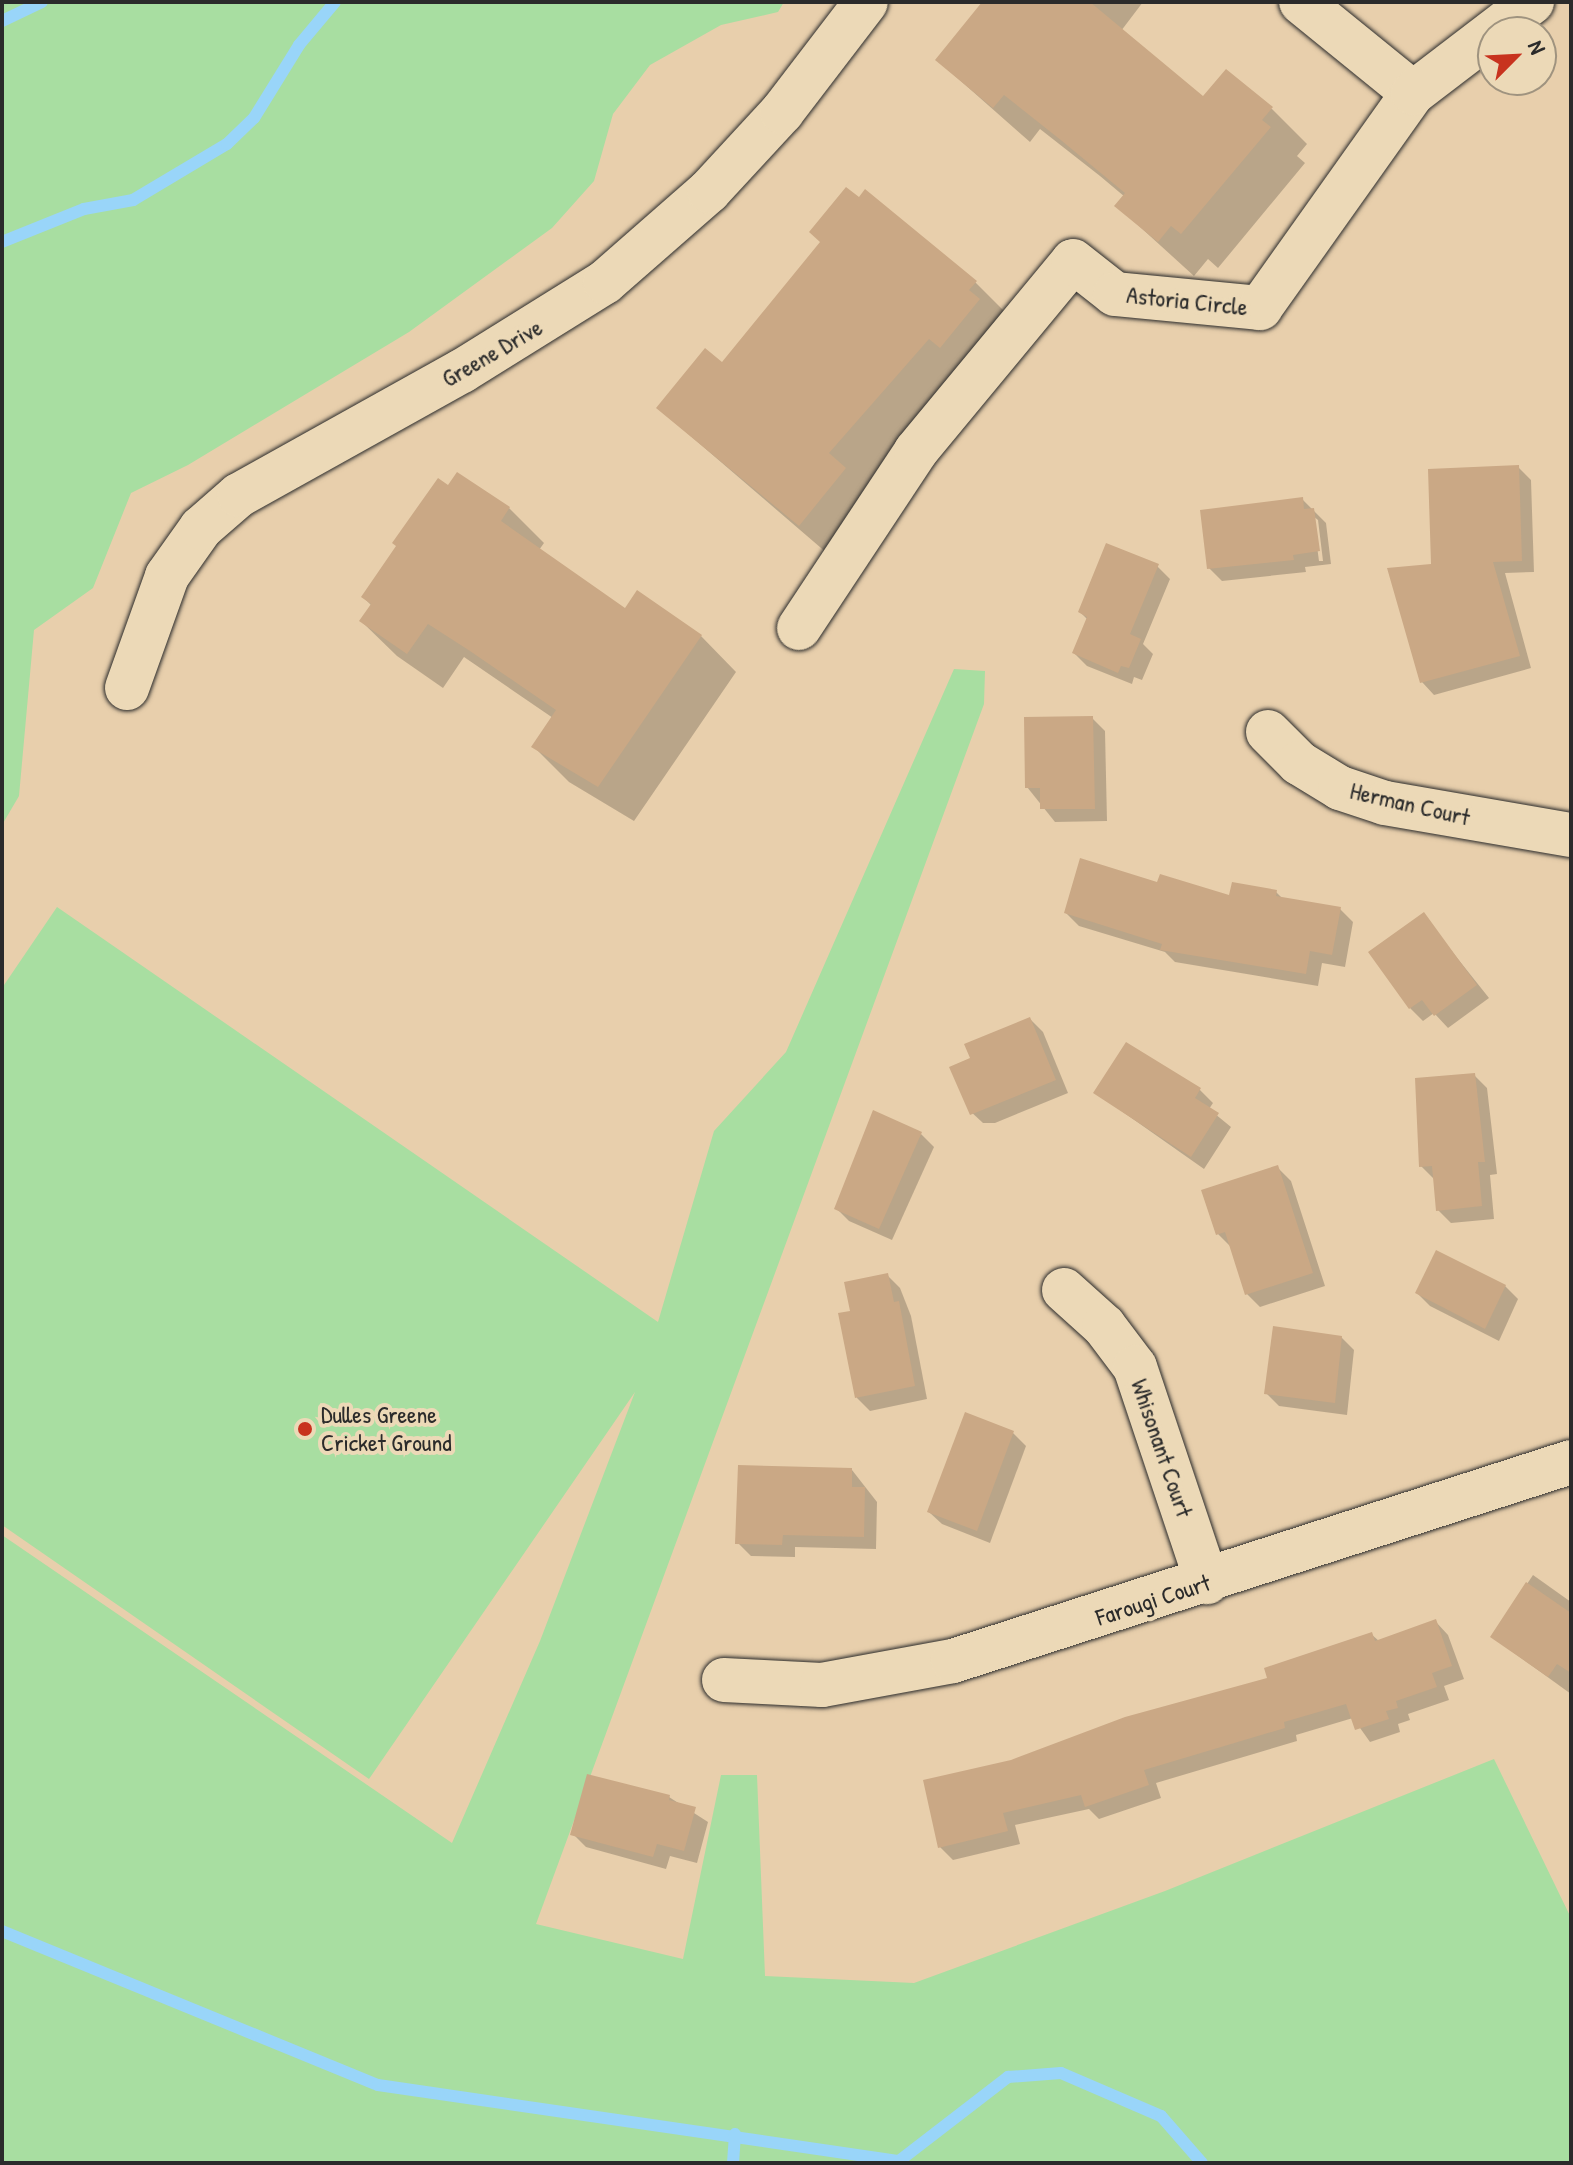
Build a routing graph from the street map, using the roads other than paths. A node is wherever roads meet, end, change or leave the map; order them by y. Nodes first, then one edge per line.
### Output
1 (866, 2) edge
2 (1301, 2) edge
3 (1532, 2) edge
4 (1413, 93) junction
5 (799, 628) dead end
6 (127, 688) dead end
7 (1268, 732) dead end
8 (1571, 835) edge
9 (1064, 1290) dead end
10 (1571, 1462) edge
11 (1207, 1582) junction
12 (724, 1680) dead end

1 - 6 street, Greene Drive
2 - 4 street
3 - 4 street, Astoria Circle
4 - 5 street, Astoria Circle
7 - 8 street, Herman Court
9 - 11 street, Whisonant Court
10 - 11 street, Farougi Court
11 - 12 street, Farougi Court

